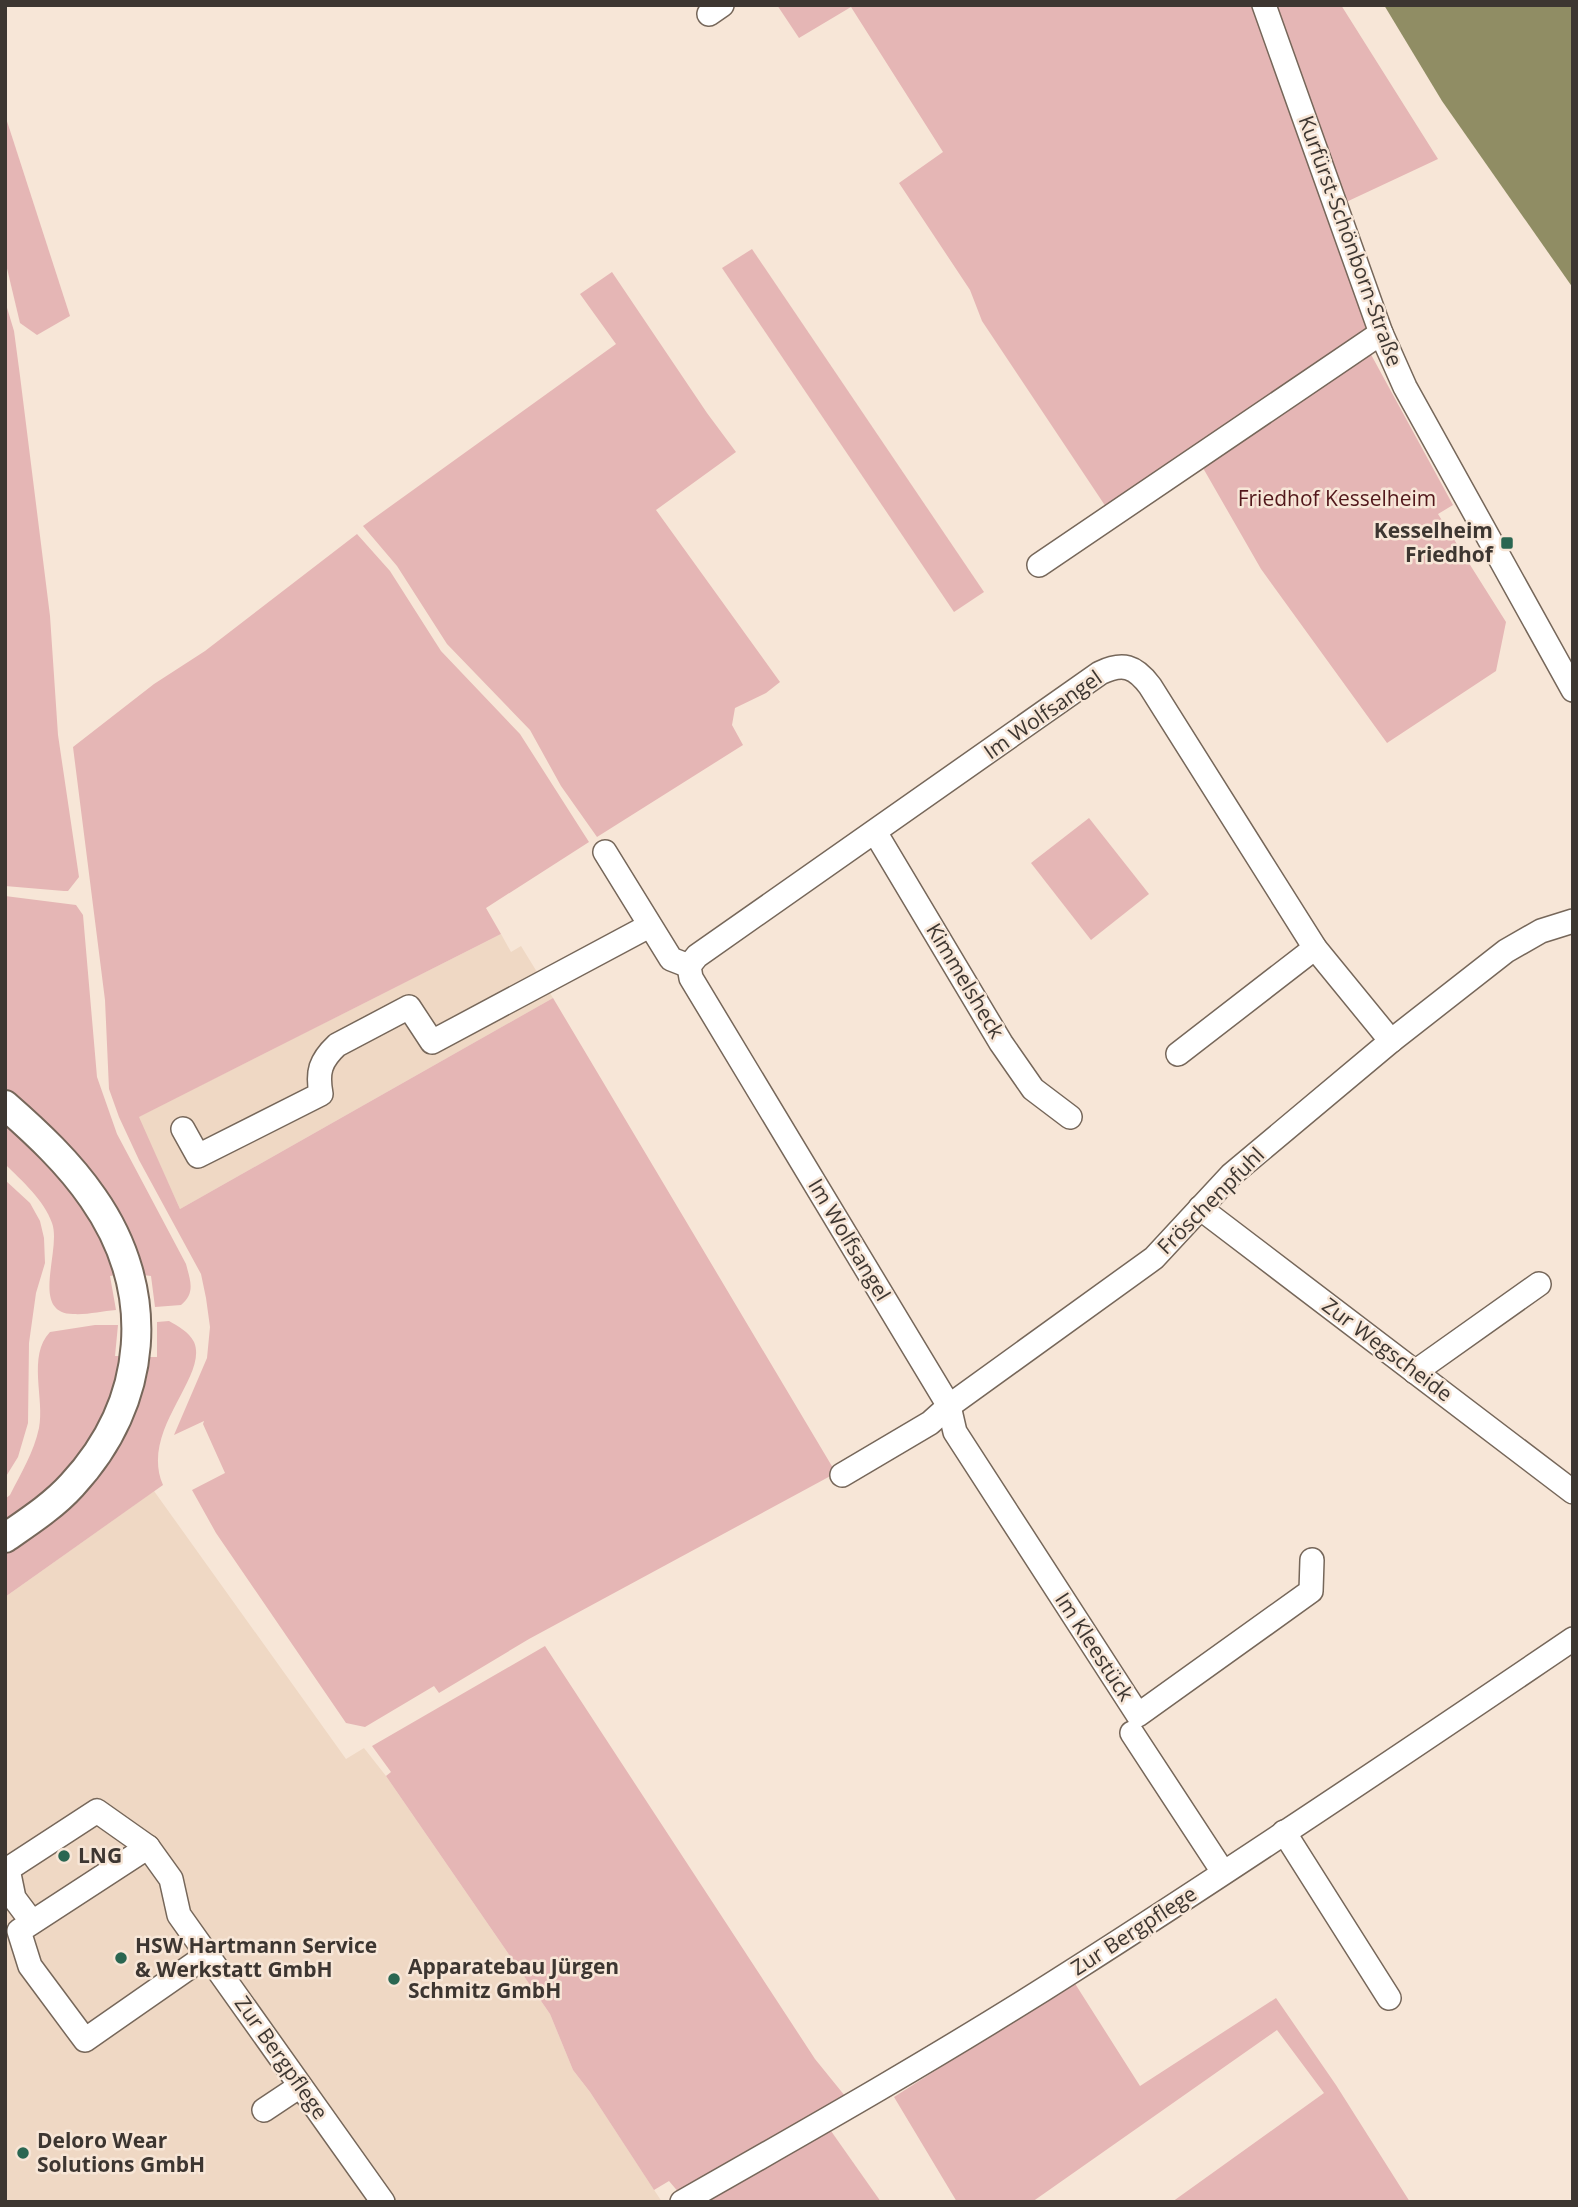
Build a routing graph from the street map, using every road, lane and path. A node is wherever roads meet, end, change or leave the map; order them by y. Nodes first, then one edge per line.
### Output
1 (1264, 5) edge
2 (1381, 333) junction
3 (1039, 565) dead end
4 (1573, 690) edge
5 (875, 832) junction
6 (605, 852) dead end
7 (1573, 921) edge
8 (649, 926) junction
9 (1315, 948) junction
10 (689, 966) junction
11 (1391, 1041) junction
12 (1178, 1054) dead end
13 (5, 1105) edge
14 (1070, 1117) dead end
15 (183, 1129) dead end
16 (1200, 1208) junction
17 (1538, 1284) dead end
18 (1415, 1372) junction
19 (949, 1406) junction
20 (842, 1475) dead end
21 (1573, 1492) edge
22 (5, 1538) edge
23 (1312, 1560) dead end
24 (1573, 1639) edge
25 (1132, 1733) dead end
26 (1284, 1832) junction
27 (148, 1847) junction
28 (1223, 1872) junction
29 (33, 1922) junction
30 (207, 1955) junction
31 (1389, 1998) dead end
32 (300, 2086) junction
33 (264, 2110) dead end
34 (383, 2202) edge
35 (682, 2202) edge

1 - 2 street, Kurfürst-Schönborn-Straße
2 - 3 street
2 - 4 street, Kurfürst-Schönborn-Straße
5 - 9 street, Im Wolfsangel
5 - 10 street, Im Wolfsangel
5 - 14 street, Kimmelsheck
6 - 8 street, Im Wolfsangel
7 - 11 street, Fröschenpfuhl
8 - 10 street, Im Wolfsangel
8 - 15 street
9 - 11 street, Im Wolfsangel
9 - 12 street
10 - 19 street, Im Wolfsangel
11 - 16 street, Fröschenpfuhl
13 - 22 main road
16 - 18 street, Zur Wegscheide
16 - 19 street, Fröschenpfuhl
17 - 18 street
18 - 21 street, Zur Wegscheide
19 - 20 street, Fröschenpfuhl
19 - 23 street, Im Kleestück
24 - 26 street, Zur Bergpflege
25 - 28 street
26 - 28 street, Zur Bergpflege
26 - 31 street
27 - 29 street
27 - 29 street
27 - 30 street, Zur Bergpflege
28 - 35 street, Zur Bergpflege
29 - 30 street
30 - 32 street, Zur Bergpflege
32 - 33 street
32 - 34 street, Zur Bergpflege

